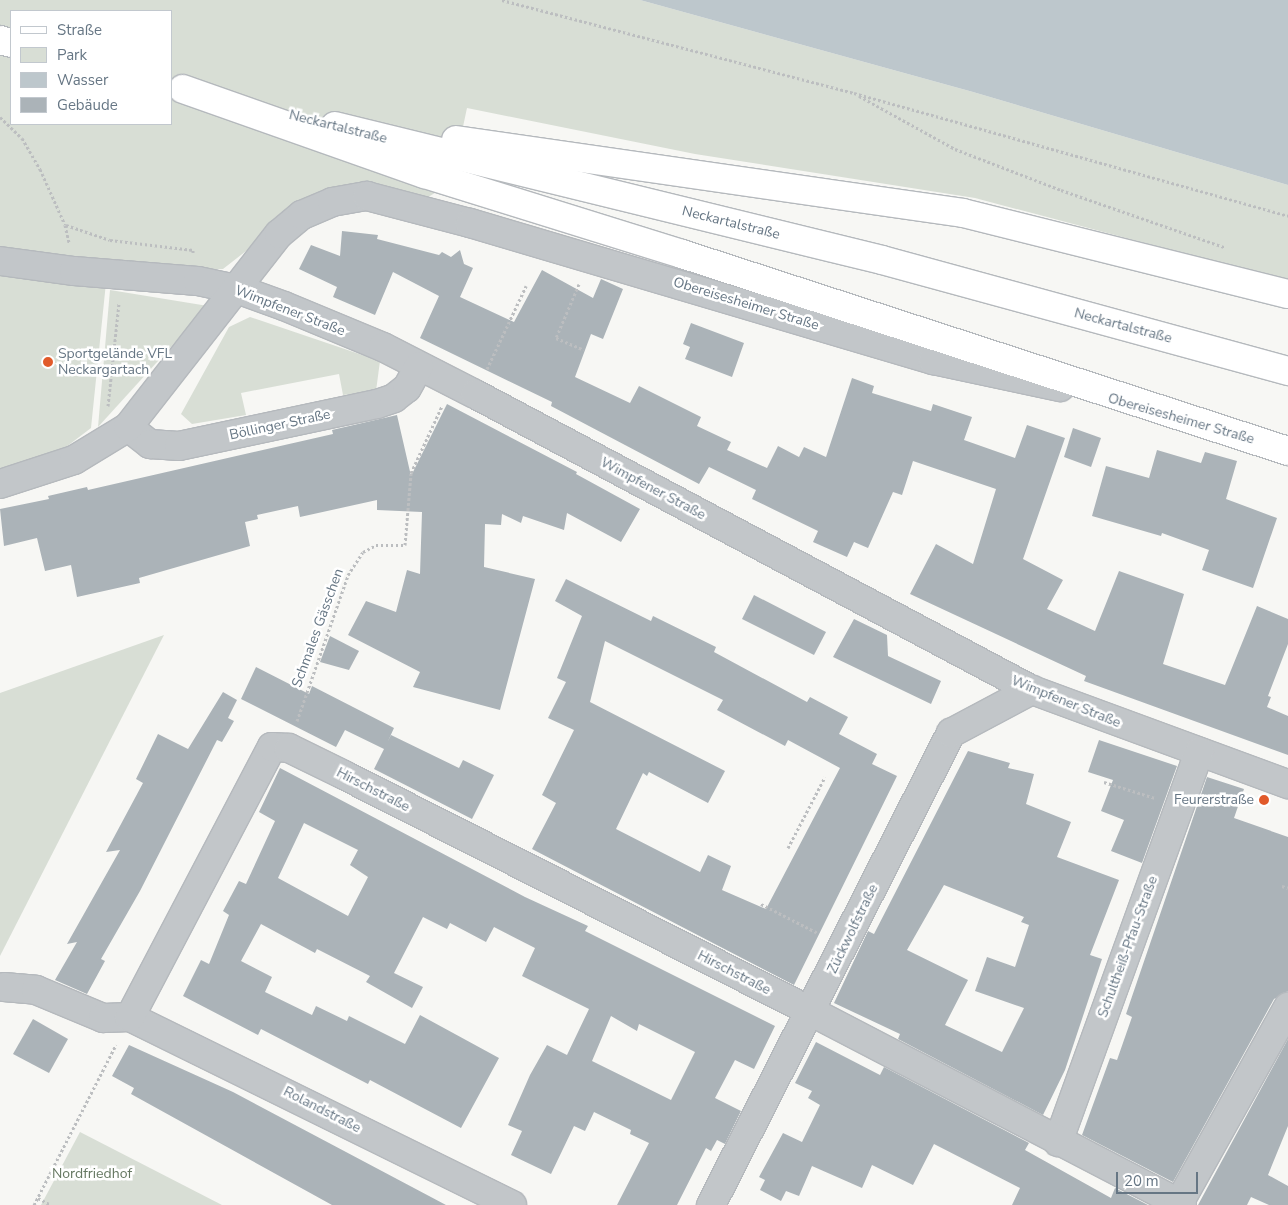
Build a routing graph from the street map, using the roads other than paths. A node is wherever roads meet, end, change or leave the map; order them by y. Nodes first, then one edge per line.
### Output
1 (177, 87) edge
2 (309, 120) junction
3 (0, 261) edge
4 (237, 289) junction
5 (1288, 294) edge
6 (419, 366) junction
7 (1288, 372) edge
8 (1144, 405) junction
9 (128, 427) junction
10 (1285, 449) edge
11 (0, 484) edge
12 (1032, 690) junction
13 (1198, 752) junction
14 (1288, 784) edge
15 (4, 987) dead end
16 (1288, 1007) edge
17 (812, 1012) junction
18 (130, 1017) junction
19 (1058, 1142) junction
20 (1179, 1204) edge
21 (512, 1205) edge
22 (711, 1205) edge

1 - 2 main road, Neckartalstraße
1 - 8 main road
2 - 5 main road
2 - 7 main road, Neckartalstraße
3 - 4 street, Wimpfener Straße
4 - 6 street, Wimpfener Straße
4 - 8 street, Obereisesheimer Straße
4 - 9 street
6 - 9 street, Böllinger Straße
6 - 12 street, Wimpfener Straße
8 - 10 main road, Obereisesheimer Straße
9 - 11 street
12 - 13 street, Wimpfener Straße
12 - 17 street, Zückwolfstraße
13 - 14 street, Wimpfener Straße
13 - 19 street, Schultheiß-Pfau-Straße
15 - 18 street, Rolandstraße
16 - 20 street
17 - 18 street, Hirschstraße
17 - 19 street, Hirschstraße
17 - 22 street, Zückwolfstraße
18 - 21 street, Rolandstraße
19 - 20 street, Hirschstraße

